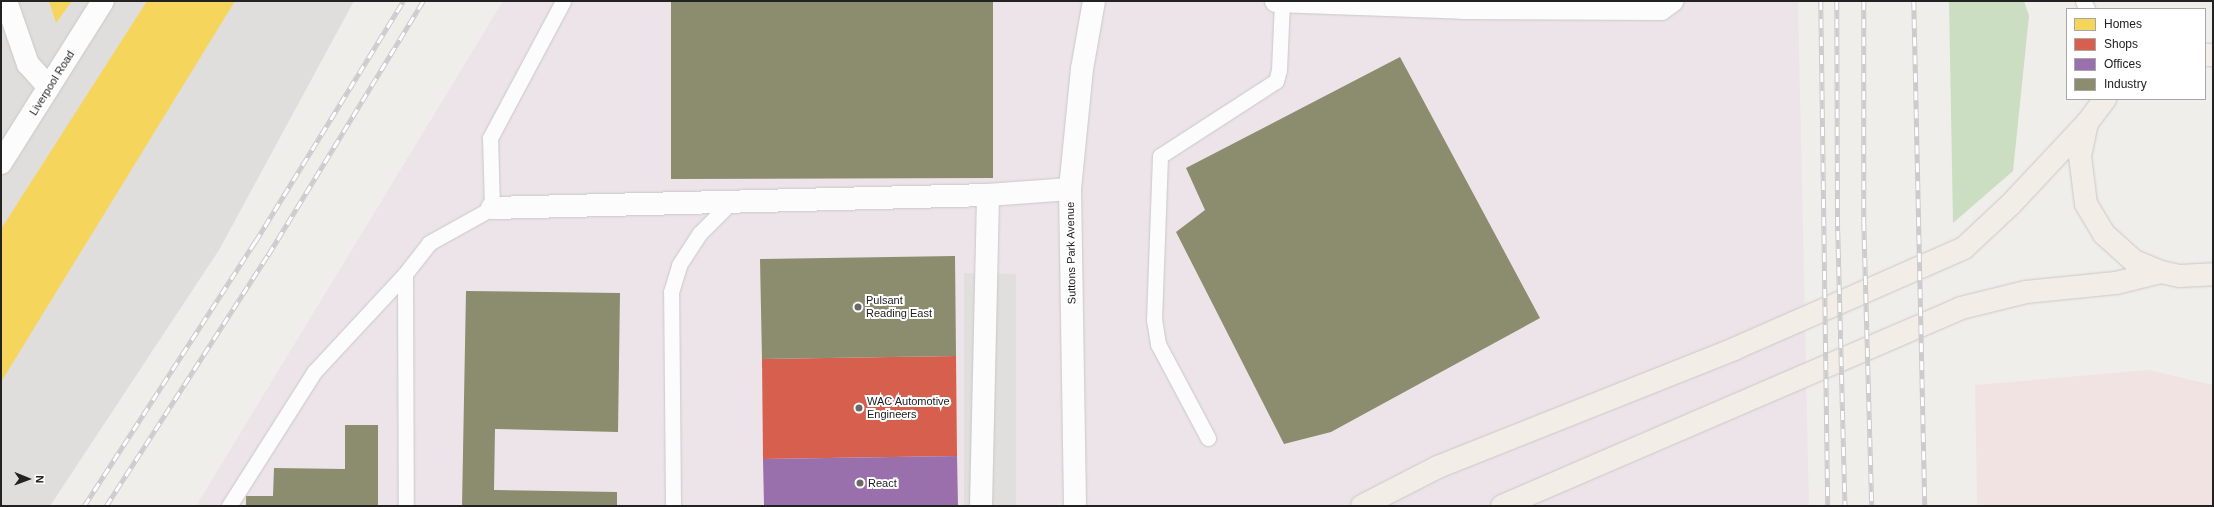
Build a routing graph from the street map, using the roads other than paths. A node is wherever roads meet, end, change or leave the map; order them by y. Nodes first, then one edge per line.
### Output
1 (6, 1) edge
2 (103, 1) edge
3 (563, 1) edge
4 (1094, 1) edge
5 (1276, 1) edge
6 (1282, 1) edge
7 (1672, 1) edge
8 (1463, 5) edge
9 (49, 88) junction
10 (2104, 100) edge
11 (2086, 123) junction
12 (1, 164) edge
13 (1070, 189) junction
14 (988, 196) junction
15 (731, 202) junction
16 (492, 208) junction
17 (2161, 272) junction
18 (405, 274) junction
19 (2213, 274) edge
20 (1208, 438) dead end
21 (229, 506) edge
22 (406, 506) edge
23 (673, 506) edge
24 (981, 506) edge
25 (1075, 506) edge
26 (1362, 506) edge
27 (1502, 506) edge

1 - 9 street
2 - 9 street, Liverpool Road
3 - 16 lane
4 - 13 street, Suttons Park Avenue
5 - 6 street
6 - 8 street
6 - 20 lane
7 - 8 street
9 - 12 street, Liverpool Road
10 - 11 main road
11 - 17 main road
11 - 26 main road
13 - 14 street
13 - 25 street, Suttons Park Avenue
14 - 15 street
14 - 24 street
15 - 16 street
15 - 23 lane
16 - 18 lane
17 - 19 main road
17 - 27 main road
18 - 21 lane
18 - 22 lane

